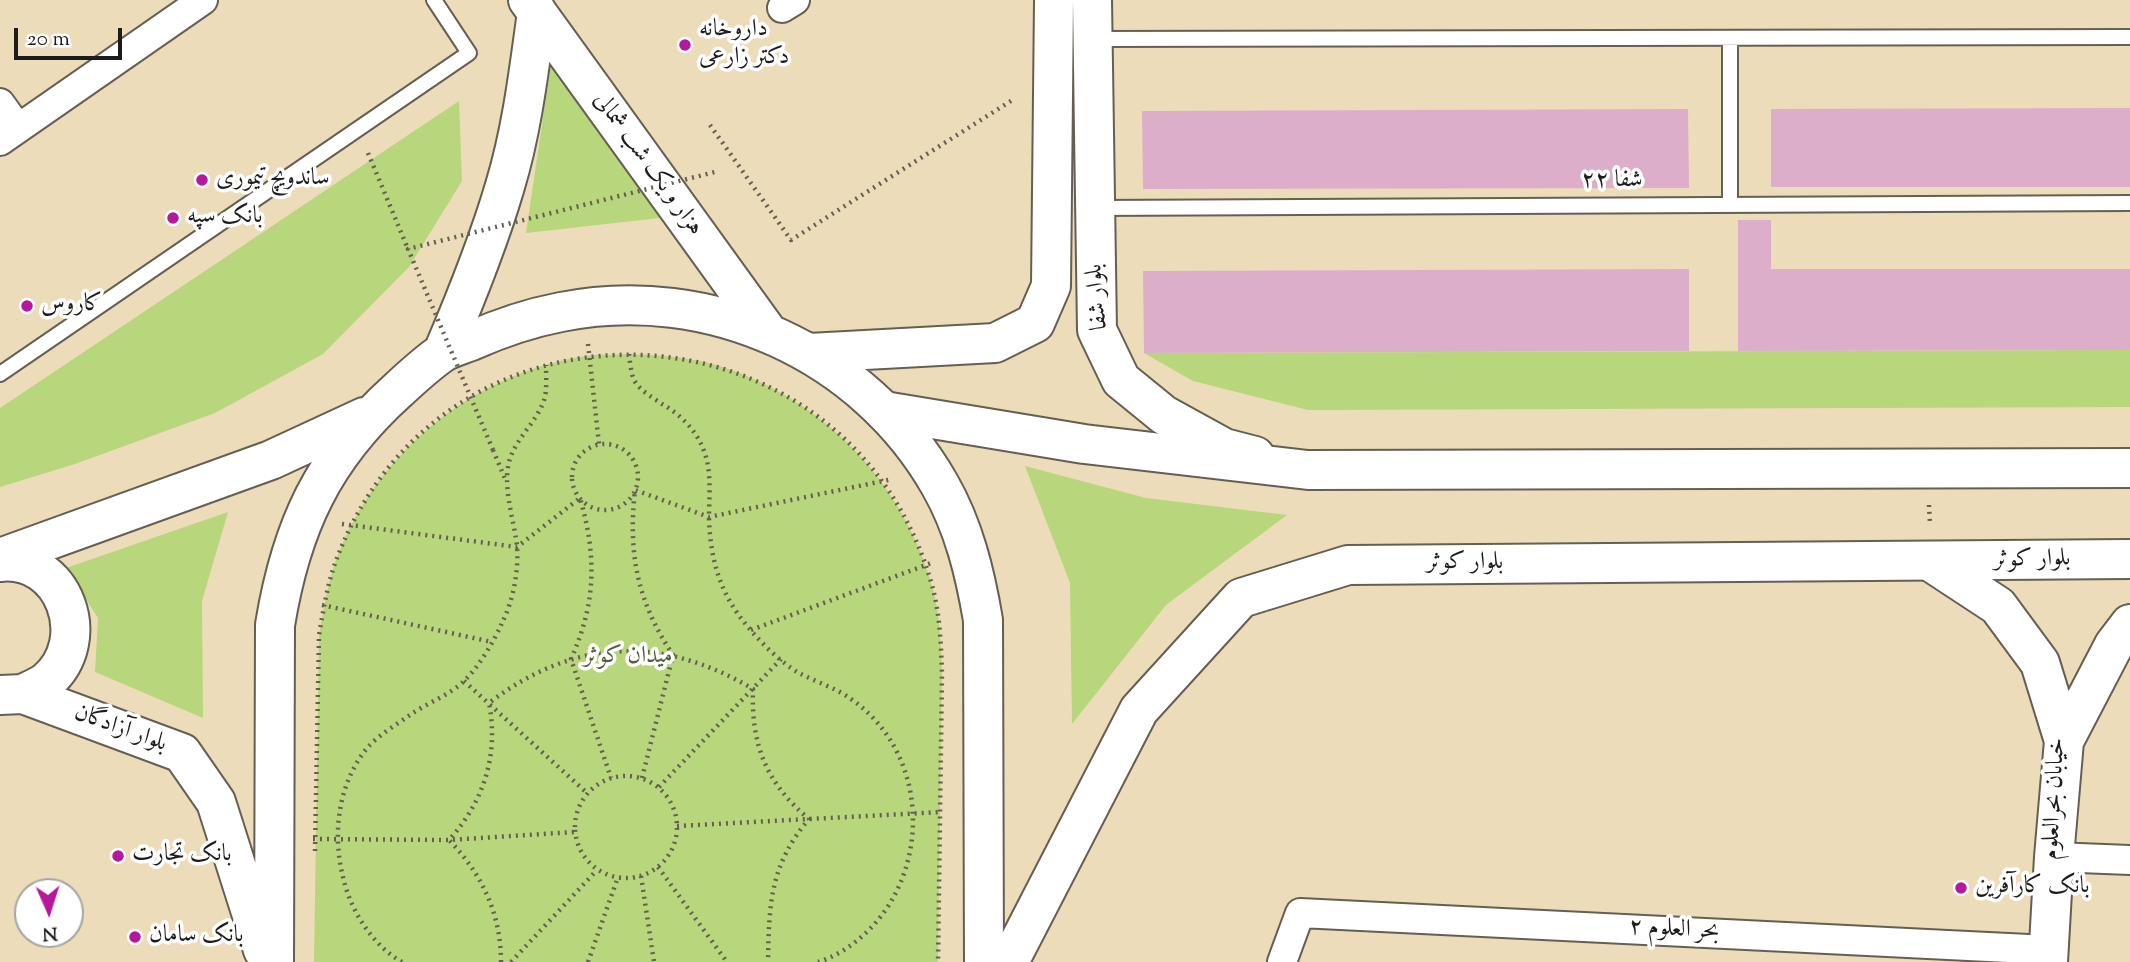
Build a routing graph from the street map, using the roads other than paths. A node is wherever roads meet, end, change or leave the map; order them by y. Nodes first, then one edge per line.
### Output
1 (203, 0) edge
2 (434, 0) edge
3 (1054, 0) edge
4 (1091, 0) edge
5 (532, 6) edge
6 (2130, 37) edge
7 (1730, 38) junction
8 (1092, 39) junction
9 (0, 103) edge
10 (9, 134) edge
11 (2130, 203) edge
12 (1730, 204) junction
13 (1094, 208) junction
14 (767, 331) junction
15 (443, 352) junction
16 (809, 353) junction
17 (0, 374) edge
18 (884, 411) junction
19 (372, 413) junction
20 (2130, 468) edge
21 (1308, 470) junction
22 (2130, 559) edge
23 (0, 560) edge
24 (1931, 562) junction
25 (2130, 624) edge
26 (11, 694) edge
27 (2064, 741) junction
28 (2054, 857) junction
29 (2130, 860) edge
30 (2049, 956) edge
31 (267, 962) edge
32 (274, 962) edge
33 (984, 962) edge
34 (1009, 962) edge
35 (1282, 962) edge

1 - 10 street
2 - 17 lane
3 - 16 main road, بلوار شفا
4 - 8 main road, بلوار شفا
5 - 14 main road, هزار و یک شب شمالی
5 - 15 main road
6 - 7 lane
7 - 8 lane
7 - 12 lane
8 - 13 main road, بلوار شفا
9 - 10 street
11 - 12 lane, شفا ۲۲
12 - 13 lane, شفا ۲۲
13 - 21 main road, بلوار شفا
14 - 15 main road
14 - 16 main road
15 - 19 main road
16 - 18 main road
18 - 21 main road
18 - 33 main road
19 - 23 main road
19 - 32 main road
20 - 21 main road
22 - 24 main road, بلوار کوثر
23 - 26 main road
24 - 27 main road, خیابان بحرالعلوم
24 - 34 main road, بلوار کوثر
25 - 27 main road
26 - 31 main road, بلوار آزادگان
27 - 28 main road, خیابان بحرالعلوم
28 - 29 street
28 - 30 main road, خیابان بحرالعلوم
30 - 35 street, بحر العلوم ۲

